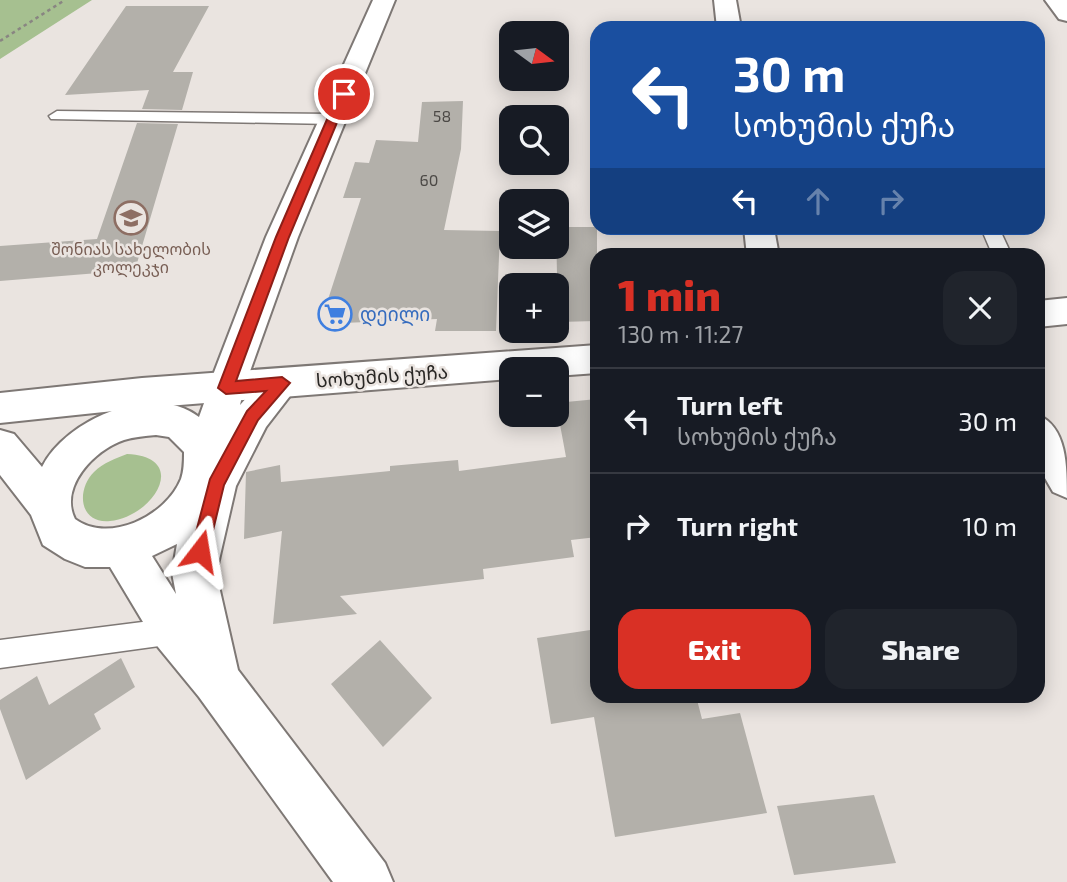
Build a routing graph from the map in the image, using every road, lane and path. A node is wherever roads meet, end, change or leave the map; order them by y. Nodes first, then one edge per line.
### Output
1 (65, 0) edge
2 (384, 0) edge
3 (725, 0) edge
4 (1056, 0) edge
5 (1067, 14) edge
6 (728, 21) edge
7 (0, 41) edge
8 (57, 116) dead end
9 (333, 120) junction
10 (1067, 312) edge
11 (1045, 314) edge
12 (590, 360) edge
13 (282, 383) junction
14 (226, 388) junction
15 (142, 393) junction
16 (0, 408) edge
17 (97, 435) junction
18 (1045, 443) edge
19 (0, 446) edge
20 (202, 475) junction
21 (1067, 480) edge
22 (49, 506) junction
23 (122, 548) junction
24 (194, 573) junction
25 (174, 631) junction
26 (0, 654) edge
27 (216, 680) junction
28 (366, 882) edge

1 - 7 path
2 - 9 main road
3 - 6 main road
4 - 5 main road
8 - 9 lane
9 - 14 main road
10 - 11 main road
12 - 13 main road, სოხუმის ქუჩა
13 - 14 main road, სოხუმის ქუჩა
13 - 24 main road
14 - 15 main road, სოხუმის ქუჩა
14 - 20 main road
15 - 16 main road, სოხუმის ქუჩა
15 - 17 main road
17 - 20 main road
17 - 22 main road
18 - 21 main road
19 - 22 main road
20 - 23 main road
20 - 24 main road
22 - 23 main road
23 - 25 main road
24 - 27 main road
25 - 26 lane
25 - 27 main road
27 - 28 main road

